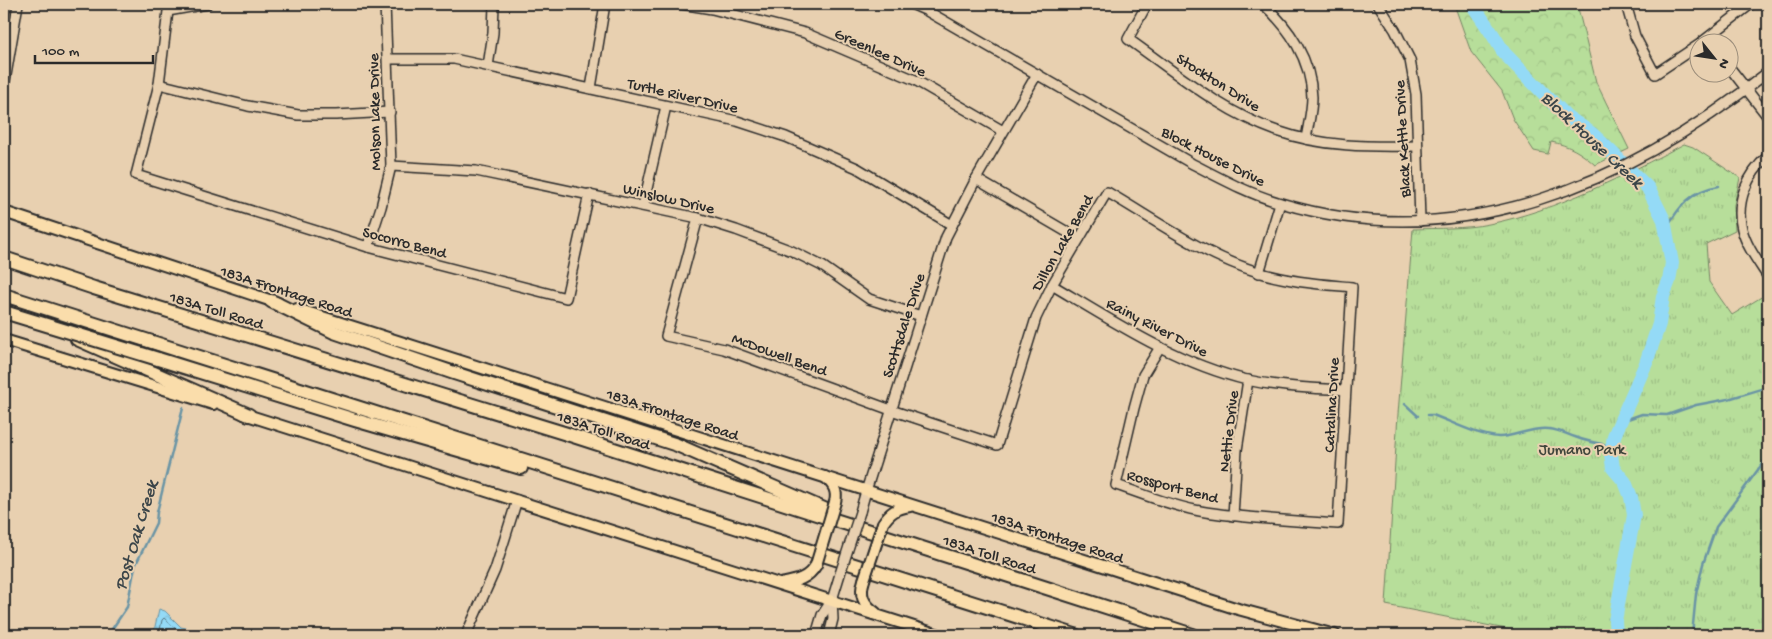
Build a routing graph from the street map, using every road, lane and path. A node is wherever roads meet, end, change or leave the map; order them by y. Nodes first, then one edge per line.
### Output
1 (18, 4) edge
2 (207, 4) edge
3 (385, 4) edge
4 (494, 4) edge
5 (605, 4) edge
6 (681, 4) edge
7 (911, 4) edge
8 (1147, 4) edge
9 (1263, 4) edge
10 (1378, 4) edge
11 (1626, 4) edge
12 (1749, 4) edge
13 (1716, 32) edge
14 (1690, 51) edge
15 (388, 59) junction
16 (488, 66) junction
17 (1768, 72) edge
18 (1037, 74) junction
19 (1740, 81) edge
20 (160, 84) junction
21 (4, 87) edge
22 (591, 88) junction
23 (1747, 90) junction
24 (666, 106) junction
25 (390, 112) junction
26 (1768, 117) edge
27 (1003, 131) junction
28 (1306, 139) junction
29 (1417, 146) junction
30 (1768, 156) edge
31 (391, 166) junction
32 (976, 179) junction
33 (589, 194) junction
34 (1280, 203) junction
35 (643, 206) junction
36 (4, 212) edge
37 (698, 218) junction
38 (1420, 221) junction
39 (952, 225) junction
40 (1079, 239) junction
41 (368, 247) junction
42 (4, 258) edge
43 (1259, 273) junction
44 (1768, 277) edge
45 (1052, 285) junction
46 (1352, 287) joint
47 (4, 295) edge
48 (271, 301) junction
49 (4, 307) edge
50 (4, 312) edge
51 (921, 316) junction
52 (4, 340) edge
53 (1160, 347) junction
54 (1248, 380) junction
55 (1345, 390) junction
56 (891, 410) junction
57 (249, 415) junction
58 (997, 445) joint
59 (824, 476) junction
60 (616, 489) junction
61 (866, 491) junction
62 (517, 500) junction
63 (911, 505) junction
64 (1233, 516) junction
65 (1338, 524) joint
66 (900, 541) junction
67 (780, 584) junction
68 (832, 600) junction
69 (882, 617) junction
70 (466, 635) edge
71 (816, 635) edge
72 (829, 635) edge
73 (938, 635) edge
74 (1075, 635) edge
75 (1193, 635) edge
76 (1335, 635) edge

1 - 21 street
2 - 20 street
3 - 15 street, Molson Lake Drive
4 - 16 street
5 - 22 street
6 - 27 street, Greenlee Drive
7 - 18 street, Block House Drive
8 - 28 street, Stockton Drive
9 - 28 street
10 - 29 street, Black Kettle Drive
11 - 14 street
12 - 13 street
15 - 16 street, Turtle River Drive
15 - 25 street, Molson Lake Drive
16 - 22 street, Turtle River Drive
17 - 23 street, Block House Drive
18 - 27 street, Scottsdale Drive
18 - 34 street, Block House Drive
19 - 23 street
20 - 25 street
20 - 41 street, Socorro Bend
22 - 24 street, Turtle River Drive
23 - 26 street
23 - 38 street, Block House Drive
24 - 35 street
24 - 39 street, Turtle River Drive
25 - 31 street, Molson Lake Drive
27 - 32 street, Scottsdale Drive
28 - 29 street, Stockton Drive
29 - 38 street, Black Kettle Drive
30 - 44 street
31 - 33 street, Winslow Drive
31 - 41 street, Molson Lake Drive
32 - 39 street, Scottsdale Drive
32 - 40 street
33 - 35 street, Winslow Drive
33 - 41 street, Socorro Bend
34 - 38 street, Block House Drive
34 - 43 street
35 - 37 street, Winslow Drive
36 - 48 main road, 183A Frontage Road
37 - 51 street, Winslow Drive
37 - 56 street, McDowell Bend
39 - 51 street, Scottsdale Drive
40 - 43 street, Dillon Lake Bend
40 - 45 street, Dillon Lake Bend
42 - 66 highway, 183A Toll Road
43 - 46 street, Dillon Lake Bend
45 - 53 street, Rainy River Drive
45 - 58 street, Dillon Lake Bend
46 - 55 street, Catalina Drive
47 - 60 highway
48 - 59 main road, 183A Frontage Road
48 - 66 highway
49 - 57 highway
50 - 60 highway, bridge
51 - 56 street, Scottsdale Drive
52 - 57 main road
53 - 54 street, Rainy River Drive
53 - 64 street, Rossport Bend
54 - 55 street, Rainy River Drive
54 - 64 street, Nettie Drive
55 - 65 street, Catalina Drive
56 - 58 street, McDowell Bend
56 - 61 street, Scottsdale Drive
57 - 62 main road
59 - 61 main road, 183A Frontage Road
59 - 67 main road, bridge
60 - 74 highway
61 - 63 main road, 183A Frontage Road
61 - 68 street, Scottsdale Drive, bridge
62 - 67 main road
62 - 70 street
63 - 69 main road, bridge
63 - 76 main road, 183A Frontage Road
64 - 65 street, Rossport Bend
66 - 75 highway, 183A Toll Road
67 - 68 main road
68 - 69 main road
68 - 71 street, Scottsdale Drive
68 - 72 street, Scottsdale Drive
69 - 73 main road

